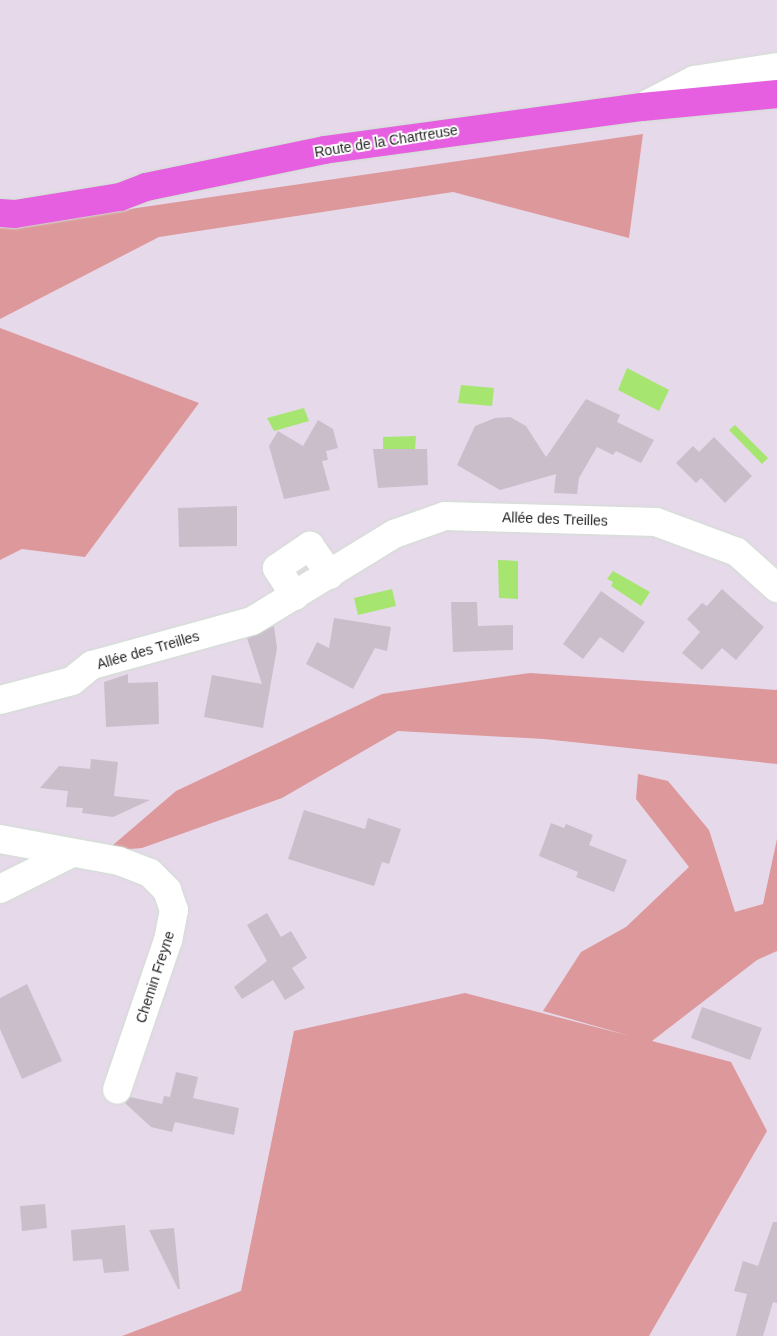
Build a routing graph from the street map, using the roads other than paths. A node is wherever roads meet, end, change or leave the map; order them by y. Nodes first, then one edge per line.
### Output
1 (777, 66) edge
2 (777, 94) edge
3 (642, 107) junction
4 (0, 213) edge
5 (777, 588) edge
6 (0, 700) edge
7 (0, 839) edge
8 (72, 853) junction
9 (0, 890) edge
10 (117, 1090) dead end

1 - 3 street
2 - 3 main road, Route de la Chartreuse
3 - 4 main road, Route de la Chartreuse
5 - 6 street, Allée des Treilles
7 - 8 street, Chemin Freyne
8 - 9 street
8 - 10 street, Chemin Freyne

